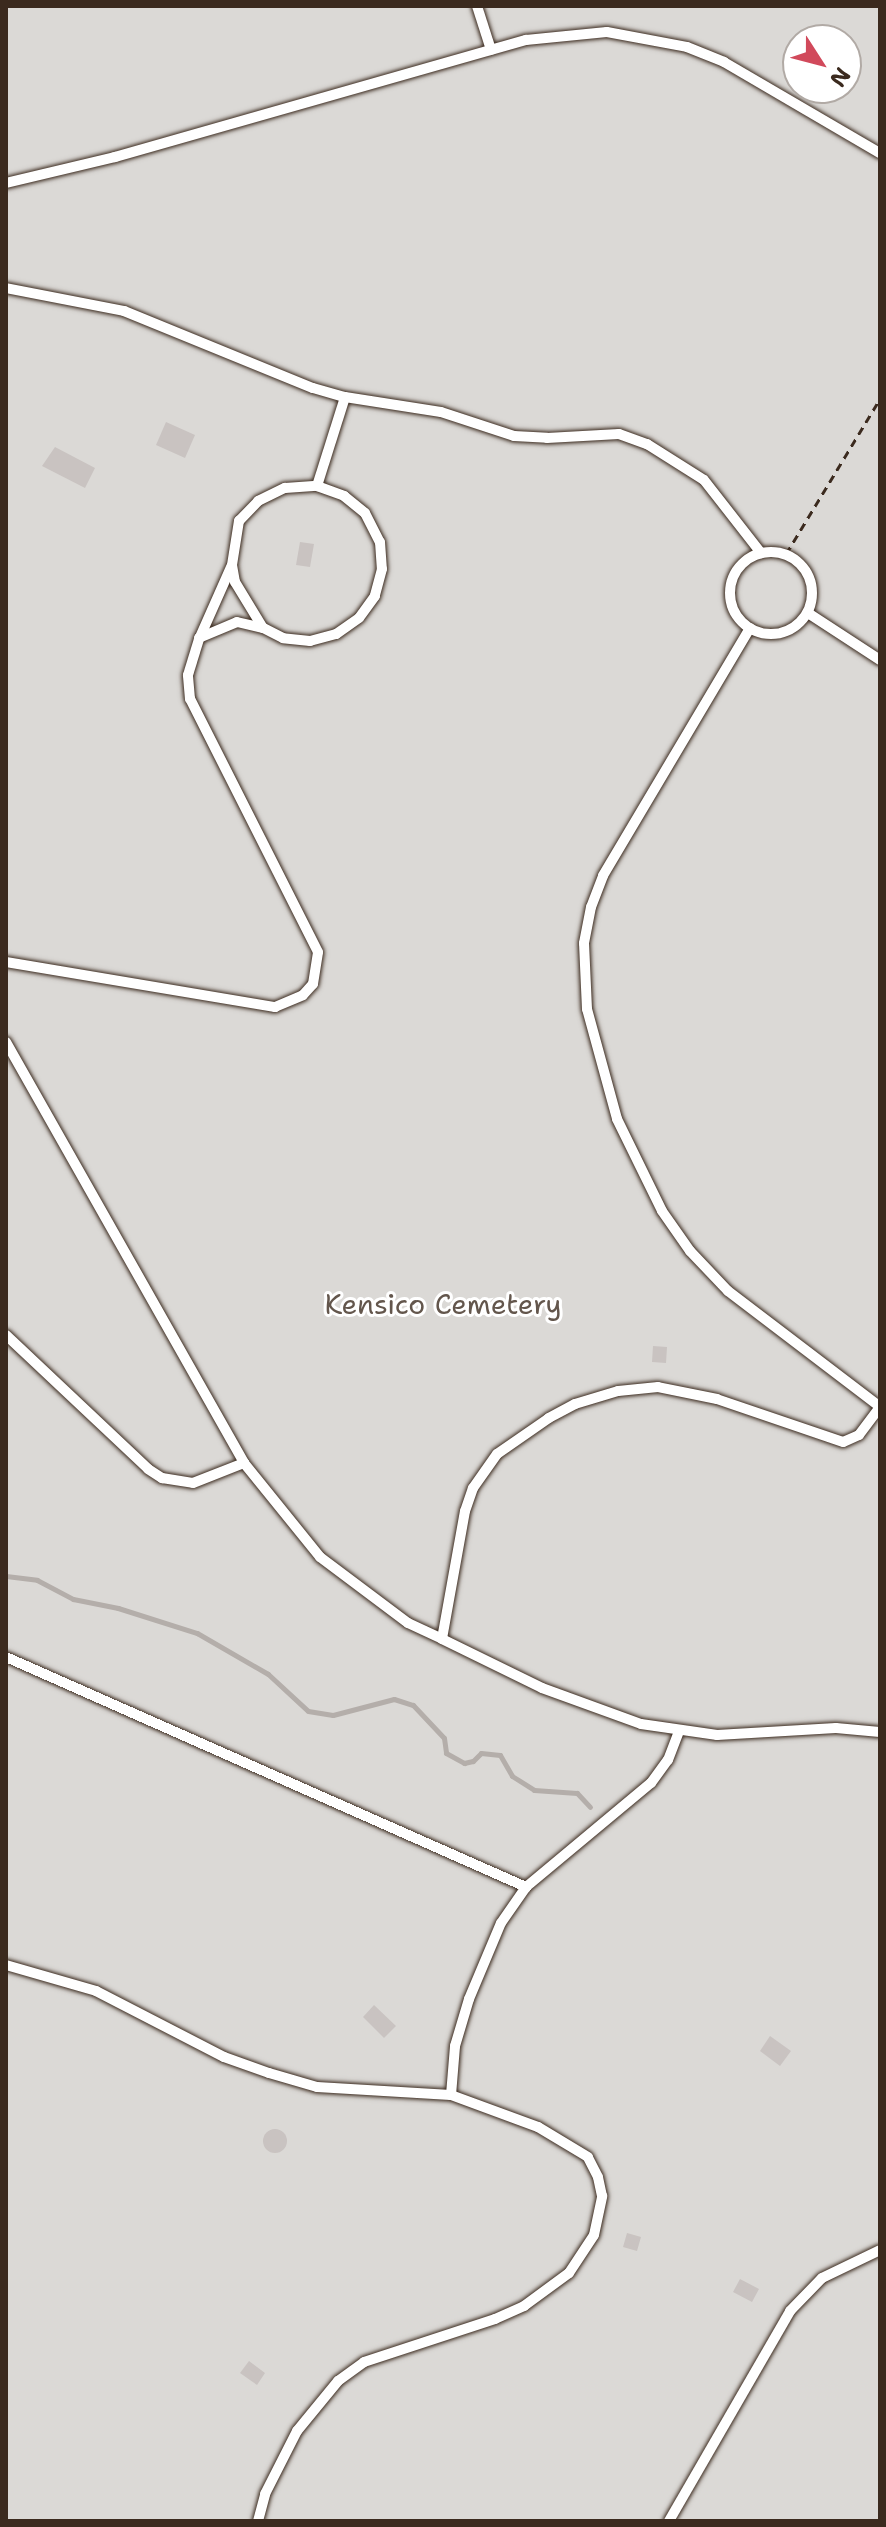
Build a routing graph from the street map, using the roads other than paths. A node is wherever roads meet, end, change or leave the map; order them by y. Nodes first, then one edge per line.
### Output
1 (477, 6) edge
2 (491, 50) junction
3 (880, 153) edge
4 (6, 183) edge
5 (6, 288) edge
6 (345, 397) junction
7 (317, 486) junction
8 (761, 553) junction
9 (232, 565) junction
10 (808, 613) junction
11 (263, 628) junction
12 (750, 628) junction
13 (199, 638) junction
14 (880, 660) edge
15 (6, 962) edge
16 (6, 1042) edge
17 (6, 1335) edge
18 (880, 1407) edge
19 (244, 1463) junction
20 (442, 1639) junction
21 (6, 1657) edge
22 (679, 1731) junction
23 (880, 1732) edge
24 (526, 1887) junction
25 (6, 1965) edge
26 (451, 2095) junction
27 (880, 2250) edge
28 (258, 2521) edge
29 (669, 2521) edge

1 - 2 lane
2 - 3 lane
2 - 4 lane
5 - 6 lane
6 - 7 lane
6 - 8 lane
7 - 9 lane
7 - 11 lane
8 - 10 lane
8 - 12 lane
9 - 11 lane
9 - 13 lane
10 - 12 lane
10 - 14 lane
11 - 13 lane
12 - 18 lane
13 - 15 lane
16 - 19 lane
17 - 19 lane
18 - 20 lane
19 - 20 lane
20 - 22 lane
21 - 24 lane
22 - 23 lane
22 - 24 lane
24 - 26 lane
25 - 26 lane
26 - 28 lane
27 - 29 lane

